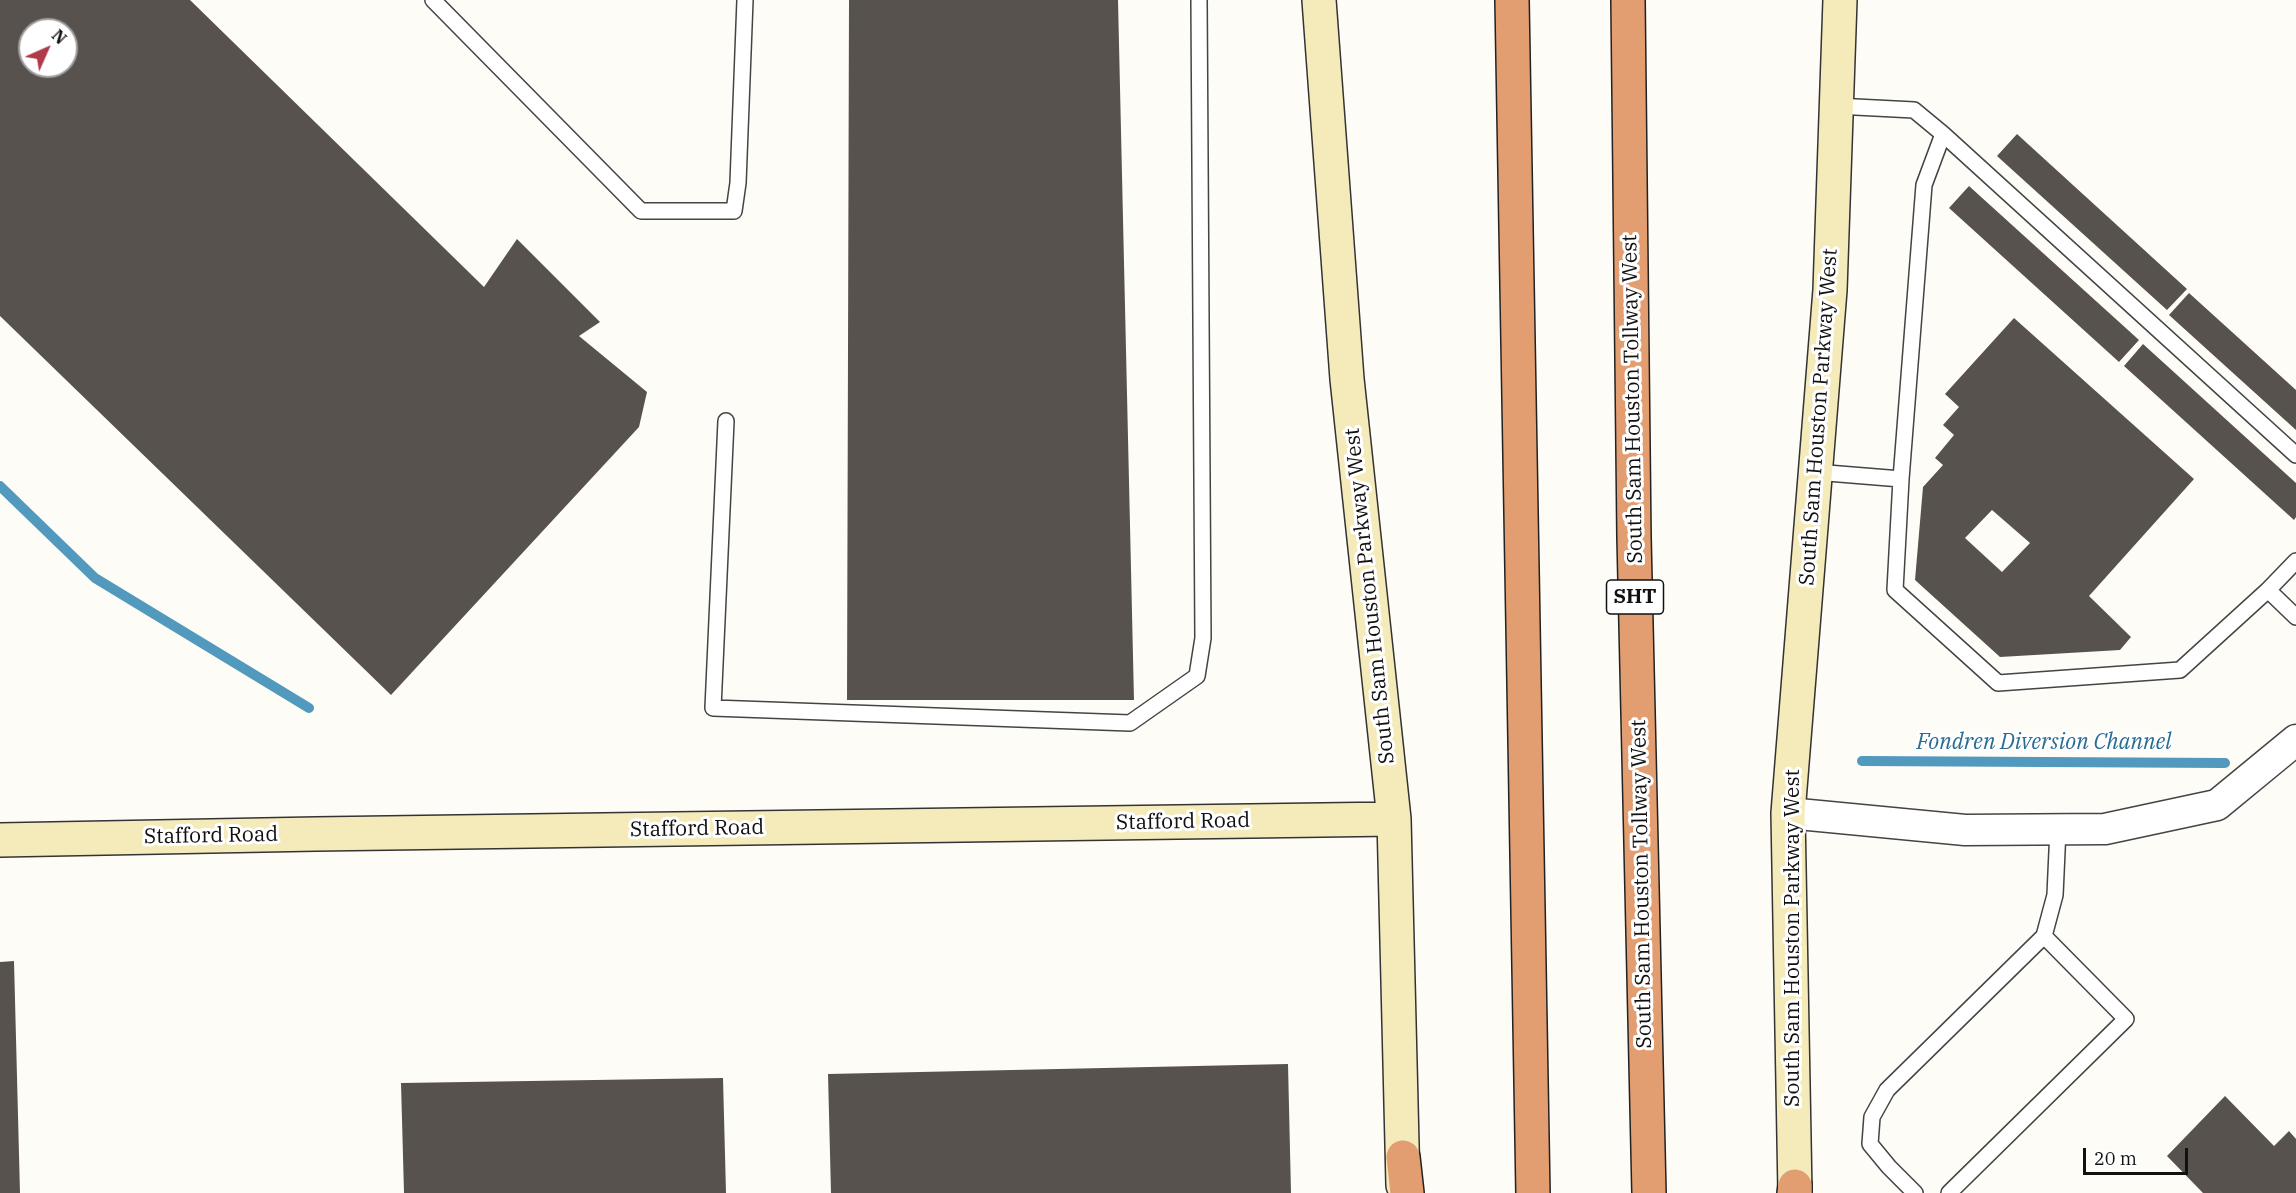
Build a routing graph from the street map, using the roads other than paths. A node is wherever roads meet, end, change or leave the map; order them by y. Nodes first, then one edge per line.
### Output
1 (433, 0) edge
2 (745, 0) edge
3 (1199, 0) edge
4 (1320, 0) edge
5 (1512, 0) edge
6 (1628, 0) edge
7 (1840, 0) edge
8 (1836, 106) junction
9 (1943, 134) junction
10 (726, 421) dead end
11 (2296, 455) edge
12 (1815, 472) junction
13 (1901, 479) junction
14 (2296, 561) edge
15 (2268, 590) junction
16 (2296, 617) edge
17 (2296, 740) edge
18 (1788, 813) junction
19 (1394, 819) junction
20 (2058, 830) junction
21 (0, 840) edge
22 (2044, 936) junction
23 (1402, 1157) joint
24 (1794, 1191) edge
25 (1405, 1193) edge
26 (1533, 1193) edge
27 (1649, 1193) edge
28 (1915, 1193) edge
29 (1949, 1193) edge

1 - 2 lane
3 - 10 lane
4 - 19 main road, South Sam Houston Parkway West
5 - 26 highway
6 - 27 highway, South Sam Houston Tollway West / SHT
7 - 8 main road, South Sam Houston Parkway West
8 - 9 lane
8 - 12 main road, South Sam Houston Parkway West
9 - 11 lane
9 - 13 lane
12 - 13 lane
12 - 18 main road, South Sam Houston Parkway West
13 - 15 lane
14 - 15 lane
15 - 16 lane
17 - 20 street
18 - 20 street
18 - 24 main road, South Sam Houston Parkway West
19 - 21 main road, Stafford Road
19 - 23 main road, South Sam Houston Parkway West
20 - 22 lane
22 - 28 lane
22 - 29 lane
23 - 25 highway

